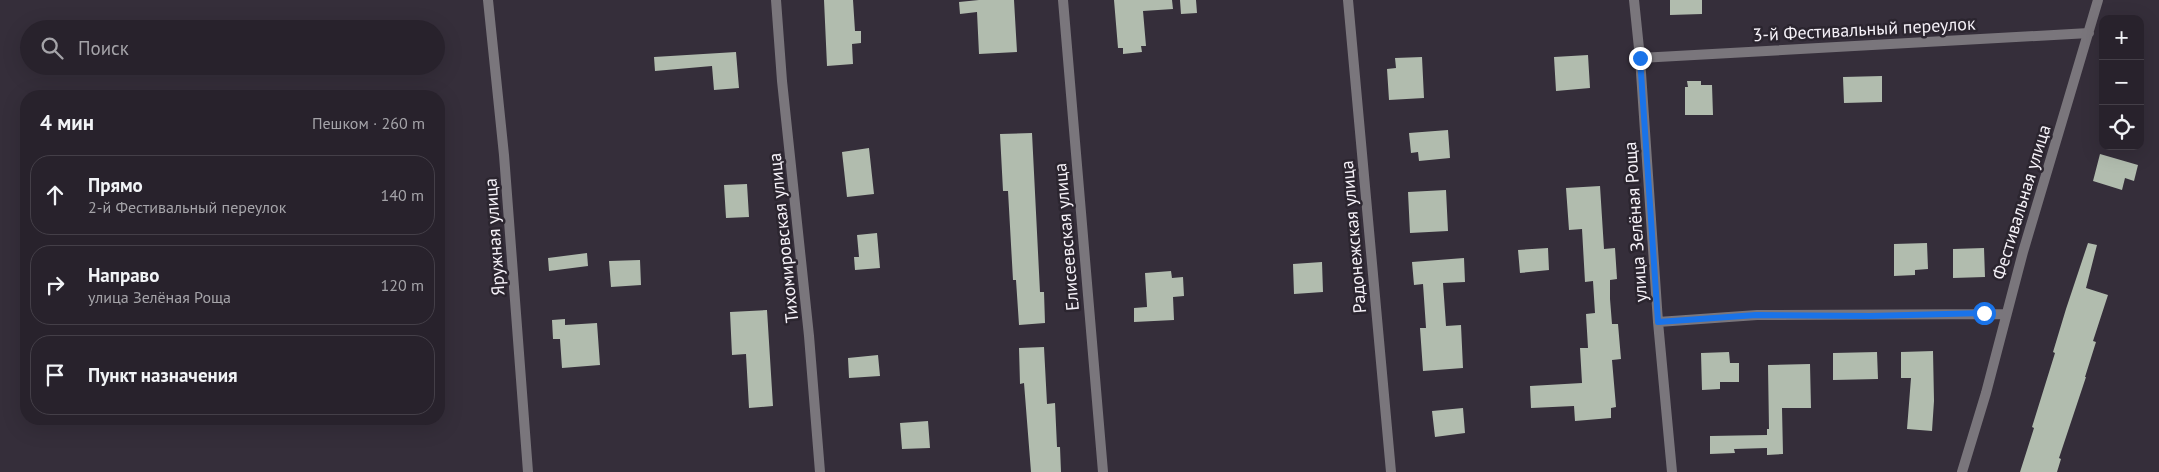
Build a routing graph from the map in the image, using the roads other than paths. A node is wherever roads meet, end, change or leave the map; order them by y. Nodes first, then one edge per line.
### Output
1 (488, 0) edge
2 (776, 0) edge
3 (1063, 0) edge
4 (1348, 0) edge
5 (1634, 0) edge
6 (2098, 0) edge
7 (2090, 32) junction
8 (1640, 58) junction
9 (2005, 314) junction
10 (1658, 322) junction
11 (528, 472) edge
12 (820, 472) edge
13 (1103, 472) edge
14 (1391, 472) edge
15 (1672, 472) edge
16 (1962, 472) edge

1 - 11 street, Яружная улица
2 - 12 street, Тихомировская улица
3 - 13 street, Елисеевская улица
4 - 14 street, Радонежская улица
5 - 8 street, улица Зелёная Роща
6 - 7 street, Фестивальная улица
7 - 8 street, 3-й Фестивальный переулок
7 - 9 street, Фестивальная улица
8 - 10 street, улица Зелёная Роща
9 - 10 street
9 - 16 street, Фестивальная улица
10 - 15 street, улица Зелёная Роща

